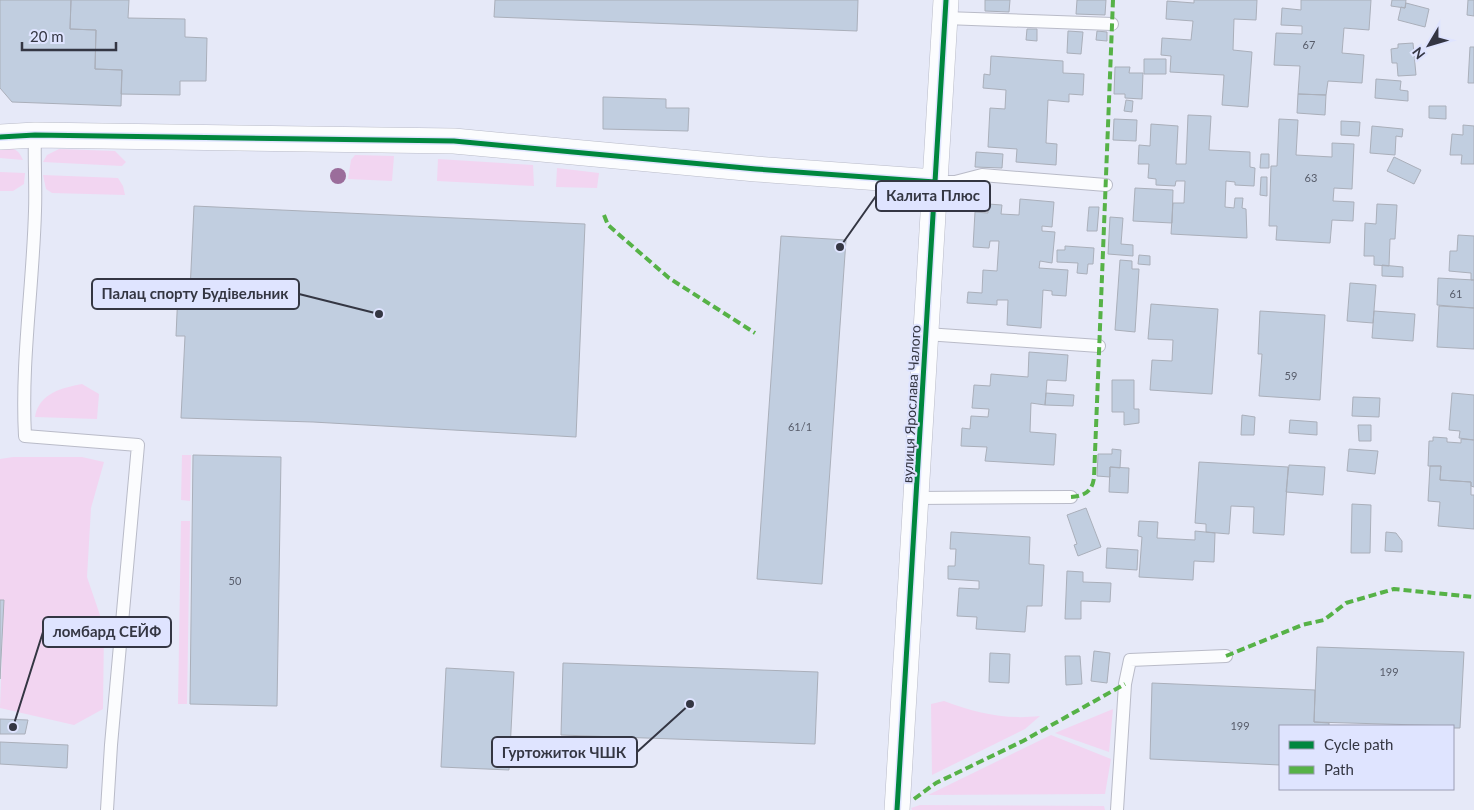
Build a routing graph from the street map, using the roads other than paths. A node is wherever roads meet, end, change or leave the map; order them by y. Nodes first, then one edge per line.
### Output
1 (946, 9) edge
2 (1112, 24) dead end
3 (35, 135) junction
4 (0, 137) edge
5 (935, 182) junction
6 (1106, 185) dead end
7 (926, 334) junction
8 (1100, 346) dead end
9 (1071, 496) dead end
10 (916, 498) junction
11 (1226, 656) dead end
12 (107, 810) edge
13 (897, 810) edge
14 (1116, 810) edge

1 - 2 lane
1 - 5 street, вулиця Ярослава Чалого
3 - 4 street
3 - 5 street
3 - 12 lane
5 - 6 lane
5 - 7 street, вулиця Ярослава Чалого
7 - 8 lane
7 - 10 street, вулиця Ярослава Чалого
9 - 10 lane
10 - 13 street, вулиця Ярослава Чалого
11 - 14 lane

